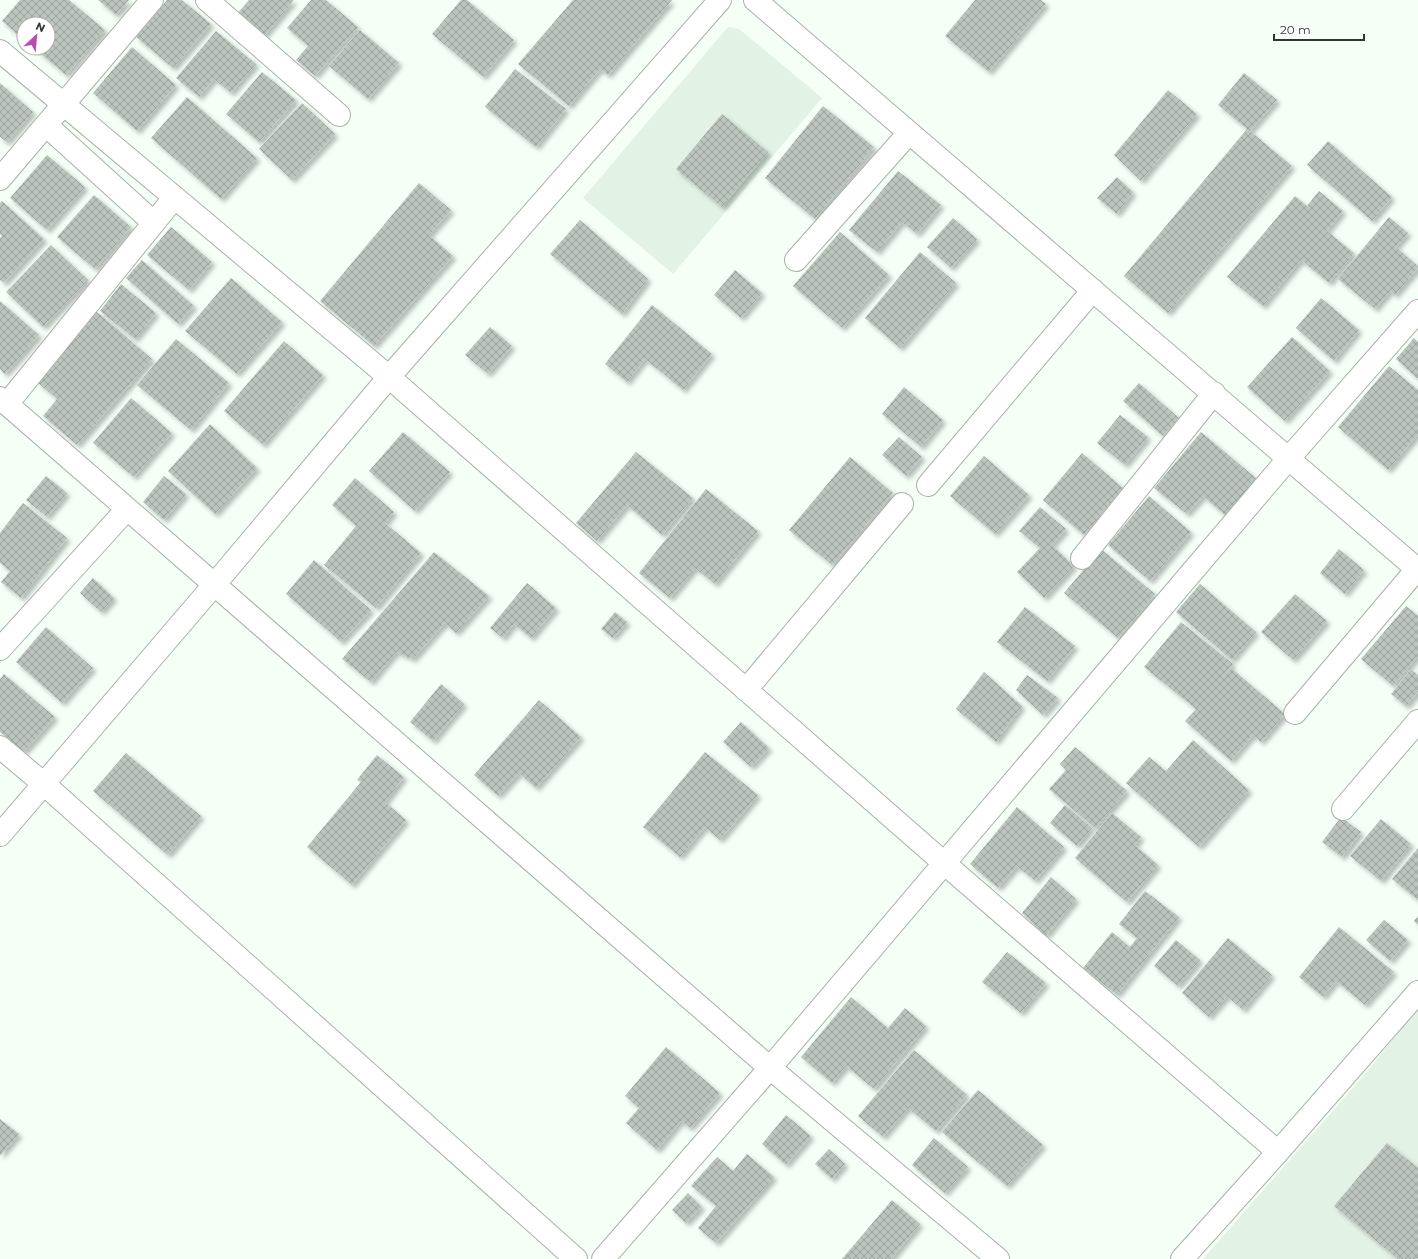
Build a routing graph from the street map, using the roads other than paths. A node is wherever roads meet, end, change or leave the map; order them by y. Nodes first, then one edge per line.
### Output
1 (152, 0) edge
2 (207, 0) edge
3 (720, 0) edge
4 (755, 0) edge
5 (0, 52) edge
6 (63, 105) junction
7 (339, 115) dead end
8 (46, 125) junction
9 (909, 133) junction
10 (0, 179) edge
11 (174, 198) junction
12 (154, 223) junction
13 (796, 260) dead end
14 (1093, 290) junction
15 (1418, 311) edge
16 (389, 377) junction
17 (1214, 393) junction
18 (4, 401) edge
19 (1289, 458) junction
20 (928, 485) dead end
21 (902, 504) dead end
22 (127, 509) junction
23 (1082, 558) dead end
24 (1417, 569) edge
25 (214, 585) junction
26 (0, 649) edge
27 (746, 690) junction
28 (1295, 713) dead end
29 (1418, 721) edge
30 (0, 747) edge
31 (44, 784) junction
32 (1344, 809) dead end
33 (0, 835) edge
34 (944, 863) junction
35 (1414, 1006) edge
36 (770, 1068) junction
37 (1278, 1152) junction
38 (576, 1259) edge
39 (603, 1259) edge
40 (998, 1259) edge
41 (1182, 1259) edge

1 - 6 street
2 - 7 street
3 - 16 street
4 - 9 street
5 - 6 street
6 - 8 street
6 - 11 street
8 - 10 street
8 - 12 street
9 - 13 street
9 - 14 street
11 - 12 street
11 - 16 street
12 - 18 street
14 - 17 street
14 - 20 street
15 - 19 street
16 - 25 street
16 - 27 street
17 - 19 street
17 - 23 street
18 - 22 street
19 - 24 street
19 - 34 street
21 - 27 street
22 - 25 street
22 - 26 street
24 - 28 street
25 - 31 street
25 - 36 street
27 - 34 street
29 - 32 street
30 - 31 street
31 - 33 street
31 - 38 street
34 - 36 street
34 - 37 street
35 - 37 street
36 - 39 street
36 - 40 street
37 - 41 street

